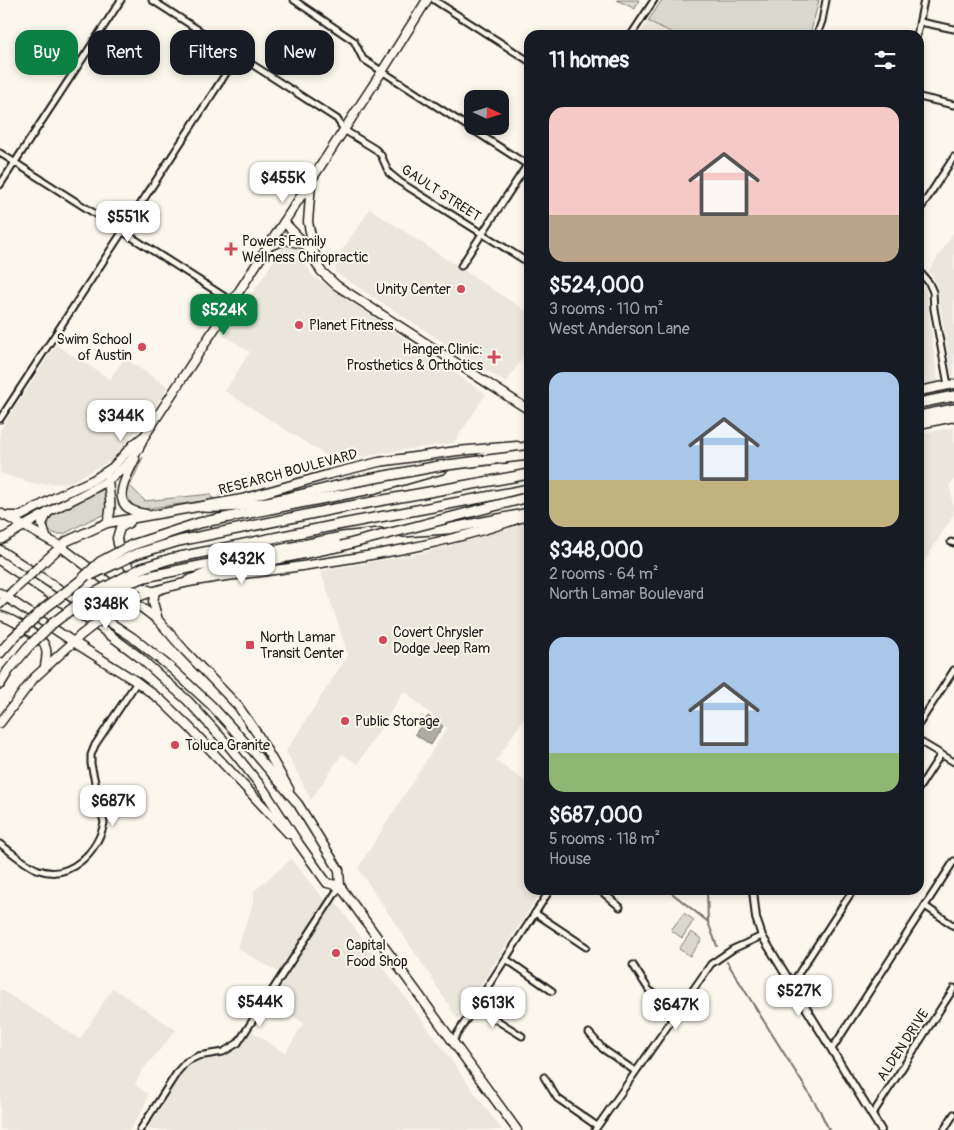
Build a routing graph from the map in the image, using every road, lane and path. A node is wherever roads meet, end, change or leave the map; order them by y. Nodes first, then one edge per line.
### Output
1 (121, 0) edge
2 (152, 0) edge
3 (294, 0) edge
4 (427, 0) edge
5 (434, 0) edge
6 (654, 0) edge
7 (826, 0) edge
8 (924, 0) edge
9 (920, 22) junction
10 (954, 29) edge
11 (199, 30) edge
12 (634, 30) edge
13 (819, 30) edge
14 (918, 30) edge
15 (524, 58) edge
16 (255, 66) edge
17 (384, 70) junction
18 (225, 75) edge
19 (924, 98) edge
20 (954, 105) edge
21 (344, 130) junction
22 (0, 153) edge
23 (954, 158) edge
24 (15, 162) junction
25 (524, 163) edge
26 (524, 172) edge
27 (311, 181) junction
28 (0, 185) edge
29 (924, 203) edge
30 (284, 222) junction
31 (123, 232) junction
32 (482, 233) junction
33 (305, 244) junction
34 (269, 246) junction
35 (524, 260) edge
36 (317, 262) junction
37 (461, 266) dead end
38 (924, 277) edge
39 (233, 302) junction
40 (951, 385) edge
41 (924, 390) edge
42 (954, 396) edge
43 (924, 402) edge
44 (524, 407) edge
45 (954, 409) edge
46 (924, 415) edge
47 (954, 417) edge
48 (0, 420) edge
49 (924, 423) edge
50 (144, 437) junction
51 (524, 445) edge
52 (524, 446) edge
53 (140, 448) junction
54 (524, 456) edge
55 (113, 466) junction
56 (524, 475) edge
57 (108, 480) junction
58 (524, 490) edge
59 (524, 498) edge
60 (202, 507) junction
61 (48, 512) junction
62 (155, 514) junction
63 (3, 515) edge
64 (524, 515) edge
65 (524, 516) edge
66 (138, 517) junction
67 (107, 523) junction
68 (24, 526) junction
69 (10, 534) junction
70 (46, 538) junction
71 (0, 540) edge
72 (60, 546) junction
73 (0, 550) edge
74 (134, 550) junction
75 (0, 561) edge
76 (143, 572) junction
77 (188, 581) junction
78 (154, 591) junction
79 (2, 598) edge
80 (131, 599) junction
81 (0, 616) edge
82 (158, 620) junction
83 (72, 641) junction
84 (0, 653) edge
85 (45, 666) junction
86 (953, 674) edge
87 (137, 682) junction
88 (0, 684) edge
89 (924, 717) edge
90 (0, 722) edge
91 (924, 744) edge
92 (941, 754) junction
93 (954, 762) edge
94 (924, 780) edge
95 (298, 804) junction
96 (0, 844) edge
97 (299, 844) junction
98 (954, 861) edge
99 (340, 886) junction
100 (547, 895) edge
101 (606, 895) edge
102 (753, 895) edge
103 (850, 895) edge
104 (620, 906) dead end
105 (924, 906) junction
106 (535, 913) junction
107 (954, 926) edge
108 (762, 936) junction
109 (586, 947) dead end
110 (506, 959) junction
111 (633, 965) dead end
112 (791, 985) junction
113 (954, 988) edge
114 (552, 990) dead end
115 (474, 1006) junction
116 (678, 1010) junction
117 (590, 1033) dead end
118 (522, 1036) dead end
119 (452, 1042) junction
120 (832, 1050) junction
121 (635, 1071) junction
122 (544, 1077) dead end
123 (954, 1114) edge
124 (872, 1115) junction
125 (596, 1128) edge
126 (140, 1130) edge
127 (517, 1130) edge
128 (881, 1130) edge
129 (944, 1130) edge

1 - 24 street
2 - 11 street, GAULT STREET
3 - 17 street
4 - 17 main road
5 - 15 street
6 - 12 street
7 - 13 street
8 - 9 street
9 - 10 street
9 - 14 street
16 - 21 street, GAULT STREET
17 - 21 main road
17 - 25 street
18 - 31 street
19 - 20 street
21 - 27 main road
21 - 32 street, GAULT STREET
22 - 24 street
23 - 29 street
24 - 28 street
24 - 31 street
26 - 32 street
27 - 30 main road
27 - 36 main road
30 - 33 main road
30 - 34 main road
31 - 39 street
31 - 48 street
32 - 35 street, GAULT STREET
32 - 37 street
33 - 34 main road
33 - 36 main road
34 - 39 main road
36 - 44 main road
38 - 40 street
39 - 50 main road
40 - 41 main road
42 - 43 highway
45 - 46 highway
47 - 49 main road
50 - 53 main road
50 - 55 main road
51 - 60 main road, RESEARCH BOULEVARD
52 - 74 highway
53 - 57 main road
53 - 62 main road
54 - 60 highway, bridge
55 - 57 main road
55 - 63 main road
56 - 74 highway
57 - 61 main road
57 - 67 main road
58 - 76 highway
59 - 77 highway, bridge
60 - 62 main road, RESEARCH BOULEVARD
61 - 68 main road
61 - 70 main road
62 - 66 main road, RESEARCH BOULEVARD
63 - 68 main road
63 - 69 main road
64 - 76 highway
65 - 77 main road
66 - 67 main road, RESEARCH BOULEVARD
66 - 78 main road
67 - 72 main road, RESEARCH BOULEVARD
68 - 69 main road
68 - 70 main road
69 - 71 main road
70 - 72 main road
72 - 79 main road, RESEARCH BOULEVARD, bridge
72 - 80 main road
73 - 95 main road
74 - 84 highway, bridge
75 - 97 main road
76 - 88 highway, bridge
77 - 78 main road
78 - 80 main road
78 - 82 main road
79 - 83 main road
80 - 82 main road
80 - 83 main road, bridge
81 - 85 main road
82 - 95 main road
83 - 85 main road
83 - 87 main road
85 - 90 main road
86 - 89 street
87 - 96 street
87 - 97 main road
91 - 92 street
92 - 93 street
92 - 94 street
95 - 99 main road
97 - 99 main road
98 - 105 street
99 - 119 main road
99 - 126 street
100 - 106 street
101 - 104 street
102 - 108 street
103 - 112 street
105 - 107 street
105 - 120 street
106 - 109 street
106 - 110 street
108 - 112 street
108 - 116 street
110 - 114 street
110 - 115 street
111 - 116 street
112 - 120 street
113 - 124 street, ALDEN DRIVE
115 - 118 street
115 - 119 street
116 - 121 street
117 - 121 street
119 - 127 main road
120 - 124 street
121 - 125 street
122 - 125 street
123 - 129 street
124 - 128 street

